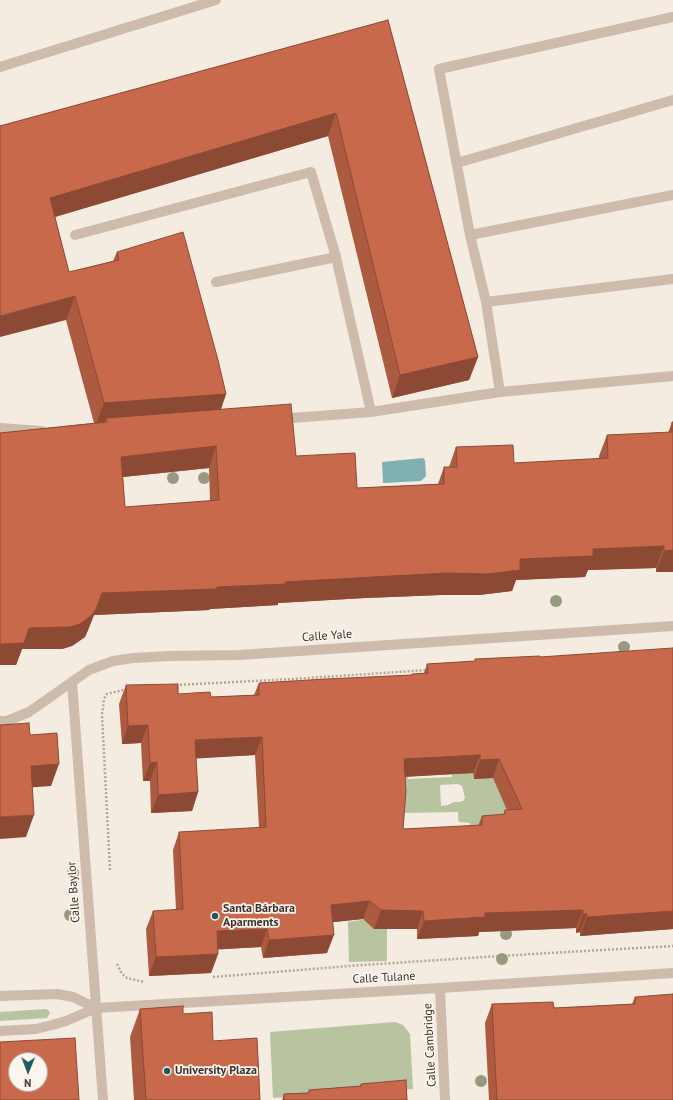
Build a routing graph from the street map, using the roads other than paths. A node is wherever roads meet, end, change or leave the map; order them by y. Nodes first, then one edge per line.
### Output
1 (216, 0) edge
2 (673, 17) edge
3 (0, 67) edge
4 (673, 100) edge
5 (456, 163) junction
6 (673, 195) edge
7 (470, 234) junction
8 (75, 235) dead end
9 (336, 257) junction
10 (673, 279) edge
11 (216, 282) dead end
12 (486, 302) junction
13 (673, 376) edge
14 (500, 392) junction
15 (371, 412) junction
16 (268, 420) edge
17 (0, 428) edge
18 (54, 432) edge
19 (673, 626) edge
20 (72, 682) junction
21 (0, 721) edge
22 (673, 973) edge
23 (440, 988) junction
24 (0, 996) edge
25 (96, 1008) junction
26 (0, 1032) edge
27 (103, 1100) edge
28 (445, 1100) edge

1 - 3 street
2 - 5 street
4 - 5 street
5 - 7 street
6 - 7 street
7 - 12 street
8 - 9 street
9 - 11 street
9 - 15 street
10 - 12 street
12 - 14 street
13 - 14 street
14 - 15 street
15 - 16 street
17 - 18 street
19 - 20 street, Calle Yale
20 - 21 street, Calle Yale
20 - 25 street, Calle Baylor
22 - 23 street, Calle Tulane
23 - 25 street, Calle Tulane
23 - 28 street, Calle Cambridge
24 - 25 street, Calle Tulane
25 - 26 street, Calle Tulane
25 - 27 street, Calle Baylor

